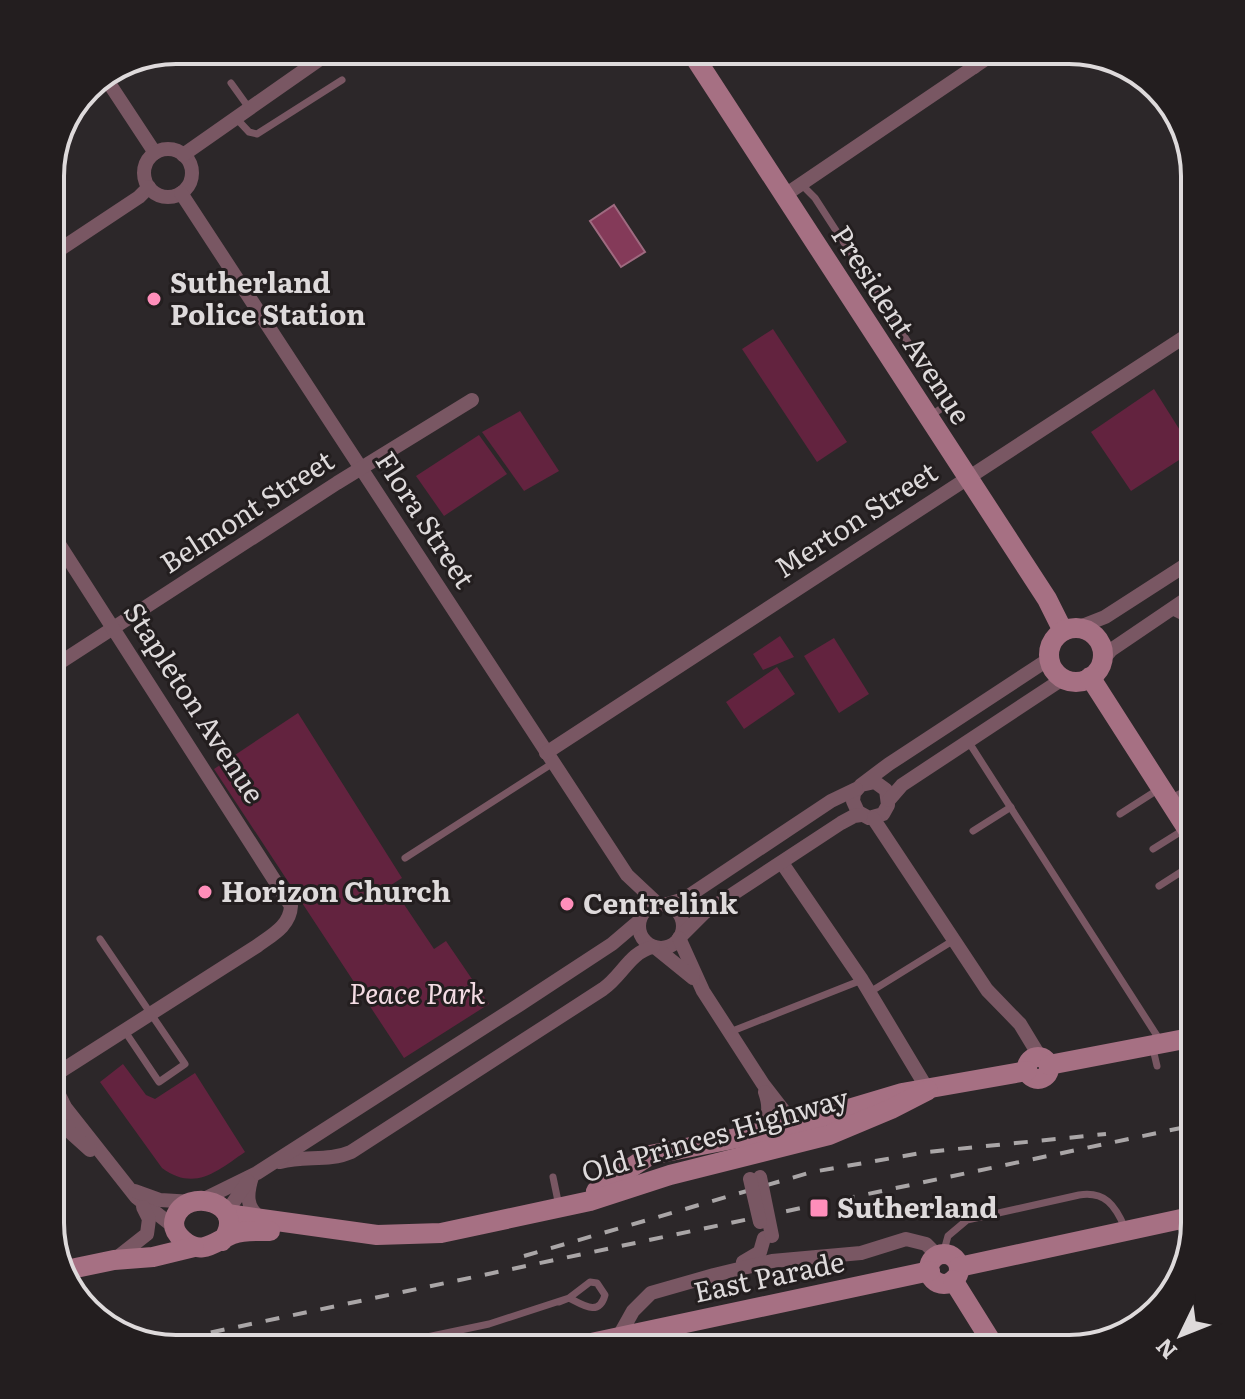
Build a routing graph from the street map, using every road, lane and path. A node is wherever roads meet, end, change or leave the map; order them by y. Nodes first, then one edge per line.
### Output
1 (313, 64) edge
2 (700, 64) edge
3 (972, 64) edge
4 (978, 64) edge
5 (974, 67) junction
6 (342, 80) dead end
7 (231, 83) dead end
8 (111, 86) edge
9 (249, 108) junction
10 (235, 117) junction
11 (155, 153) junction
12 (183, 155) junction
13 (149, 187) junction
14 (793, 190) junction
15 (181, 193) junction
16 (64, 247) edge
17 (1181, 339) edge
18 (472, 400) dead end
19 (361, 470) junction
20 (966, 478) junction
21 (64, 551) edge
22 (1181, 568) edge
23 (1181, 602) edge
24 (1168, 611) junction
25 (1181, 615) edge
26 (115, 628) junction
27 (1070, 630) junction
28 (1049, 659) junction
29 (64, 660) edge
30 (1096, 670) junction
31 (1064, 678) junction
32 (968, 741) junction
33 (549, 758) junction
34 (859, 787) junction
35 (1181, 792) edge
36 (1166, 795) junction
37 (889, 800) junction
38 (1011, 807) junction
39 (1120, 814) dead end
40 (867, 816) junction
41 (1181, 818) edge
42 (973, 831) dead end
43 (1181, 838) edge
44 (1153, 849) dead end
45 (405, 858) dead end
46 (782, 863) junction
47 (1181, 872) edge
48 (627, 875) junction
49 (1159, 886) dead end
50 (662, 905) junction
51 (640, 919) junction
52 (680, 937) junction
53 (100, 939) dead end
54 (954, 940) junction
55 (655, 948) junction
56 (866, 986) junction
57 (703, 991) junction
58 (151, 1014) junction
59 (124, 1030) junction
60 (730, 1032) junction
61 (1181, 1043) edge
62 (1157, 1052) junction
63 (1038, 1064) junction
64 (64, 1068) edge
65 (757, 1073) junction
66 (928, 1090) junction
67 (64, 1105) edge
68 (805, 1121) junction
69 (64, 1127) edge
70 (327, 1127) junction
71 (745, 1136) junction
72 (784, 1146) junction
73 (653, 1154) junction
74 (341, 1155) junction
75 (259, 1172) junction
76 (684, 1172) junction
77 (553, 1177) dead end
78 (755, 1178) junction
79 (123, 1180) junction
80 (136, 1197) junction
81 (198, 1201) junction
82 (559, 1207) junction
83 (227, 1213) junction
84 (1181, 1218) edge
85 (271, 1221) junction
86 (303, 1227) junction
87 (174, 1228) junction
88 (1126, 1230) junction
89 (768, 1237) junction
90 (222, 1241) junction
91 (194, 1247) junction
92 (811, 1258) junction
93 (114, 1260) junction
94 (944, 1266) junction
95 (74, 1268) edge
96 (714, 1275) junction
97 (569, 1298) junction
98 (441, 1335) edge
99 (620, 1335) edge
100 (624, 1335) edge
101 (987, 1335) edge

1 - 9 street
2 - 14 street, President Avenue
3 - 5 street
4 - 5 street
5 - 14 street
6 - 10 lane
7 - 9 lane
8 - 11 street
9 - 10 street
10 - 12 street
11 - 12 street
11 - 13 street
12 - 15 street
13 - 15 street
13 - 16 street
14 - 20 street, President Avenue
15 - 19 street, Flora Street
17 - 20 street, Merton Street
18 - 19 street, Belmont Street
19 - 26 street, Belmont Street
19 - 33 street, Flora Street
20 - 27 street, President Avenue
20 - 33 street, Merton Street
21 - 26 street, Stapleton Avenue
22 - 27 street
23 - 24 street
24 - 25 lane
24 - 30 street
26 - 29 street, Belmont Street
26 - 58 street, Stapleton Avenue
27 - 28 street
27 - 30 street
28 - 31 street
28 - 34 street
30 - 31 street
30 - 36 street
31 - 32 street
32 - 37 street
32 - 38 lane
33 - 45 lane, Merton Street
33 - 48 street, Flora Street
34 - 37 street
34 - 40 street
34 - 50 street
35 - 36 street
36 - 39 lane
36 - 41 street
37 - 40 street
38 - 42 lane
38 - 62 lane
40 - 46 street
40 - 54 street
43 - 44 lane
46 - 52 street
46 - 56 street
47 - 49 lane
48 - 50 street, Flora Street
48 - 51 street, Flora Street
50 - 51 street
50 - 52 street
51 - 55 street
51 - 70 street
52 - 55 street
52 - 57 street
53 - 58 lane
54 - 56 lane
54 - 63 street
55 - 57 street
55 - 74 street
56 - 60 lane
56 - 66 street
57 - 60 street
58 - 59 street
58 - 59 lane
59 - 64 street
60 - 65 street
61 - 62 street, Old Princes Highway
62 - 63 street, Old Princes Highway
63 - 66 street, Old Princes Highway
65 - 68 street
65 - 71 street
66 - 68 street, Old Princes Highway
66 - 72 street, Old Princes Highway
67 - 79 street
68 - 71 street, Old Princes Highway
69 - 79 street
70 - 74 street
70 - 75 street
71 - 73 street, Old Princes Highway
72 - 76 street, Old Princes Highway
72 - 78 street
73 - 76 street
73 - 82 street, Old Princes Highway
74 - 75 street
75 - 81 street
75 - 83 street
75 - 85 street
76 - 78 street
76 - 82 street, Old Princes Highway
77 - 82 lane
78 - 89 street, bridge
79 - 80 street
79 - 81 street
80 - 87 street
80 - 93 street
81 - 83 street
81 - 87 street
82 - 86 street, Old Princes Highway
83 - 85 street, Old Princes Highway
83 - 90 street
84 - 88 street, East Parade
85 - 86 street, Old Princes Highway
86 - 90 street, Old Princes Highway
87 - 91 street
87 - 93 street
88 - 94 street, East Parade
88 - 94 lane
89 - 92 street
89 - 96 street
90 - 91 street
91 - 93 street
92 - 94 street, East Parade
92 - 96 street, East Parade
93 - 95 street
94 - 100 street, East Parade
94 - 101 street
96 - 99 street, East Parade
97 - 97 lane
97 - 98 lane

